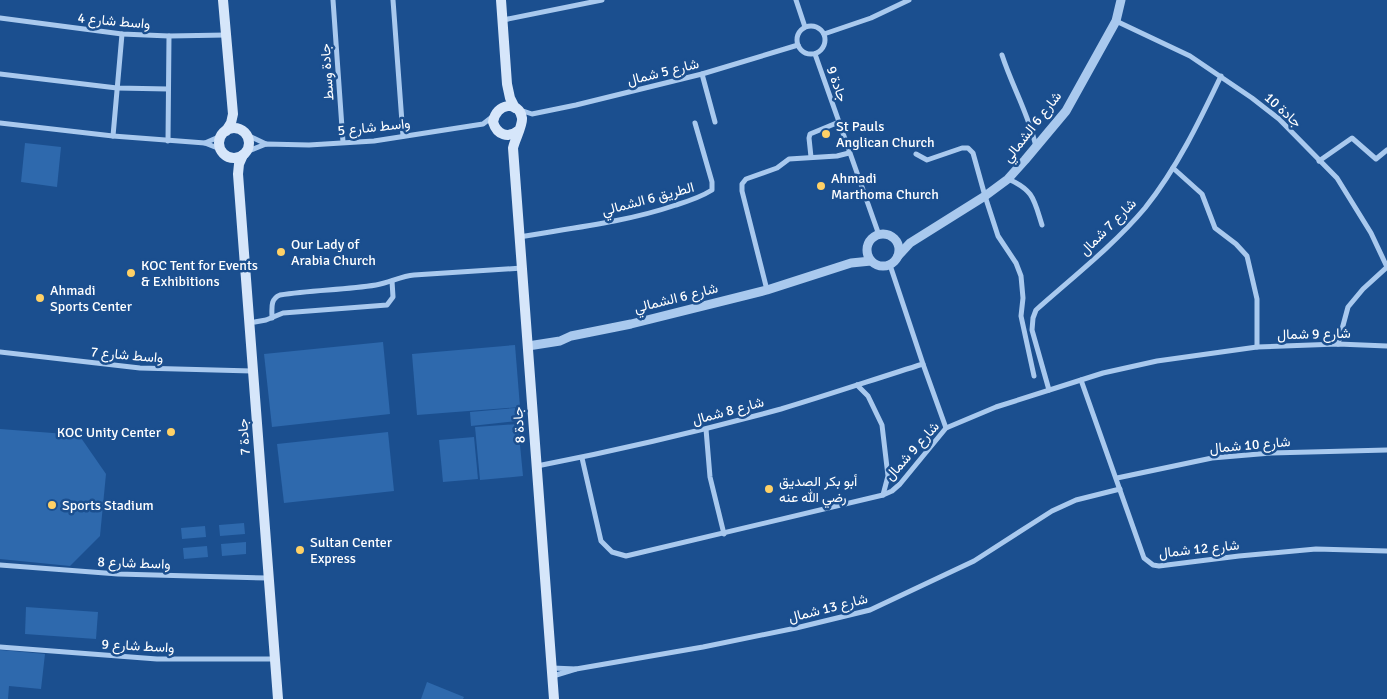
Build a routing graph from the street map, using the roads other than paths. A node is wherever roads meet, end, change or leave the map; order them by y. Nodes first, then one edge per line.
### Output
1 (223, 0) edge
2 (333, 0) edge
3 (393, 0) edge
4 (501, 0) edge
5 (602, 0) edge
6 (796, 0) edge
7 (909, 0) edge
8 (1121, 0) edge
9 (589, 1) edge
10 (0, 18) edge
11 (502, 20) junction
12 (1116, 21) junction
13 (806, 27) junction
14 (122, 34) junction
15 (824, 34) junction
16 (226, 35) junction
17 (169, 36) junction
18 (798, 45) junction
19 (814, 54) junction
20 (1002, 56) dead end
21 (0, 74) edge
22 (702, 74) junction
23 (1222, 76) junction
24 (507, 84) junction
25 (117, 88) junction
26 (168, 89) junction
27 (516, 108) junction
28 (496, 113) junction
29 (233, 114) junction
30 (532, 114) junction
31 (715, 122) dead end
32 (839, 122) junction
33 (0, 123) edge
34 (695, 123) dead end
35 (483, 124) junction
36 (520, 129) junction
37 (243, 132) junction
38 (501, 133) junction
39 (224, 134) junction
40 (113, 136) junction
41 (403, 136) junction
42 (168, 141) junction
43 (343, 142) junction
44 (205, 143) junction
45 (266, 144) junction
46 (1036, 147) junction
47 (513, 148) junction
48 (1387, 150) edge
49 (224, 153) junction
50 (245, 153) junction
51 (850, 153) junction
52 (916, 154) dead end
53 (811, 157) junction
54 (1319, 161) junction
55 (1173, 168) junction
56 (238, 174) junction
57 (1008, 179) junction
58 (984, 196) junction
59 (1042, 225) dead end
60 (923, 234) junction
61 (879, 235) junction
62 (519, 237) junction
63 (895, 239) junction
64 (868, 246) junction
65 (898, 256) junction
66 (872, 261) junction
67 (844, 264) junction
68 (890, 265) junction
69 (1387, 267) edge
70 (522, 268) junction
71 (392, 281) junction
72 (767, 290) junction
73 (272, 318) junction
74 (249, 323) junction
75 (527, 343) junction
76 (1338, 344) junction
77 (1387, 346) edge
78 (1257, 347) junction
79 (0, 352) edge
80 (922, 364) junction
81 (252, 371) junction
82 (1034, 376) dead end
83 (1081, 380) junction
84 (857, 385) junction
85 (1049, 390) junction
86 (946, 428) junction
87 (706, 429) junction
88 (1387, 450) edge
89 (582, 458) junction
90 (536, 466) junction
91 (1116, 478) junction
92 (1120, 489) junction
93 (883, 495) junction
94 (724, 534) junction
95 (1387, 551) edge
96 (0, 565) edge
97 (268, 578) junction
98 (0, 647) edge
99 (275, 659) junction
100 (553, 672) junction
101 (278, 699) edge
102 (554, 699) edge

1 - 16 main road
2 - 43 street, جادة وسط
3 - 41 street
4 - 11 main road
5 - 9 street
6 - 13 street
7 - 15 street
8 - 12 street, شارع 6 الشمالي
9 - 11 street
10 - 14 street, واسط شارع 4
11 - 24 main road
12 - 23 street, جادة 10
12 - 46 street, شارع 6 الشمالي
13 - 15 street
13 - 18 street
14 - 17 street, واسط شارع 4
14 - 25 street
15 - 19 street
16 - 17 street, واسط شارع 4
16 - 29 main road
17 - 26 street
18 - 19 street
18 - 22 street, شارع 5 شمال
19 - 32 street, جادة 9
20 - 46 street
21 - 25 street
22 - 30 street, شارع 5 شمال
22 - 31 street
23 - 54 street, جادة 10
23 - 55 street, شارع 7 شمال
24 - 27 main road
24 - 28 main road
25 - 26 street
25 - 40 street
26 - 42 street
27 - 28 main road
27 - 30 street
27 - 36 main road
28 - 35 street
28 - 38 main road
29 - 37 main road
29 - 39 main road
30 - 36 street
32 - 51 street, جادة 9
32 - 53 street
33 - 40 street
34 - 62 street, الطريق 6 الشمالي
35 - 38 street
35 - 41 street, واسط شارع 5
36 - 38 main road
36 - 47 main road, جادة 8
37 - 39 main road
37 - 45 street, واسط شارع 5
37 - 50 main road
38 - 47 main road, جادة 8
39 - 44 street
39 - 49 main road
40 - 42 street
41 - 43 street, واسط شارع 5
42 - 44 street
43 - 45 street, واسط شارع 5
44 - 49 street
45 - 50 street, واسط شارع 5
46 - 57 street, شارع 6 الشمالي
47 - 62 main road, جادة 8
48 - 54 street
49 - 50 main road
49 - 56 main road, جادة 7
50 - 56 main road, جادة 7
51 - 53 street
51 - 61 street, جادة 9
52 - 58 street
53 - 72 street
54 - 69 street, جادة 10
55 - 78 street
55 - 85 street, شارع 7 شمال
56 - 74 main road, جادة 7
57 - 58 street, شارع 6 الشمالي
57 - 59 street
58 - 60 street, شارع 6 الشمالي
58 - 82 street
60 - 63 street, شارع 6 الشمالي
60 - 65 street, شارع 6 الشمالي
61 - 63 street
61 - 64 street
62 - 70 main road, جادة 8
63 - 65 street
64 - 66 street
64 - 67 street, شارع 6 الشمالي
65 - 68 street
66 - 67 street, شارع 6 الشمالي
66 - 68 street
67 - 72 street, شارع 6 الشمالي
68 - 80 street
69 - 76 street
70 - 71 street
70 - 75 main road, جادة 8
71 - 73 street
71 - 73 street
72 - 75 street, شارع 6 الشمالي
73 - 74 street
74 - 81 main road, جادة 7
75 - 90 main road, جادة 8
76 - 77 street, شارع 9 شمال
76 - 78 street, شارع 9 شمال
78 - 83 street, شارع 9 شمال
79 - 81 street, واسط شارع 7
80 - 84 street, شارع 8 شمال
80 - 86 street
81 - 97 main road, جادة 7
83 - 85 street, شارع 9 شمال
83 - 91 street, شارع 12 شمال
84 - 87 street, شارع 8 شمال
84 - 93 street
85 - 86 street, شارع 9 شمال
86 - 93 street, شارع 9 شمال
87 - 89 street, شارع 8 شمال
87 - 94 street
88 - 91 street, شارع 10 شمال
89 - 90 street, شارع 8 شمال
89 - 94 street, شارع 9 شمال
90 - 100 main road, جادة 8
91 - 92 street, شارع 12 شمال
92 - 95 street, شارع 12 شمال
92 - 100 street, شارع 13 شمال
93 - 94 street, شارع 9 شمال
96 - 97 street, واسط شارع 8
97 - 99 main road, جادة 7
98 - 99 street, واسط شارع 9
99 - 101 main road, جادة 7
100 - 102 main road, جادة 8

